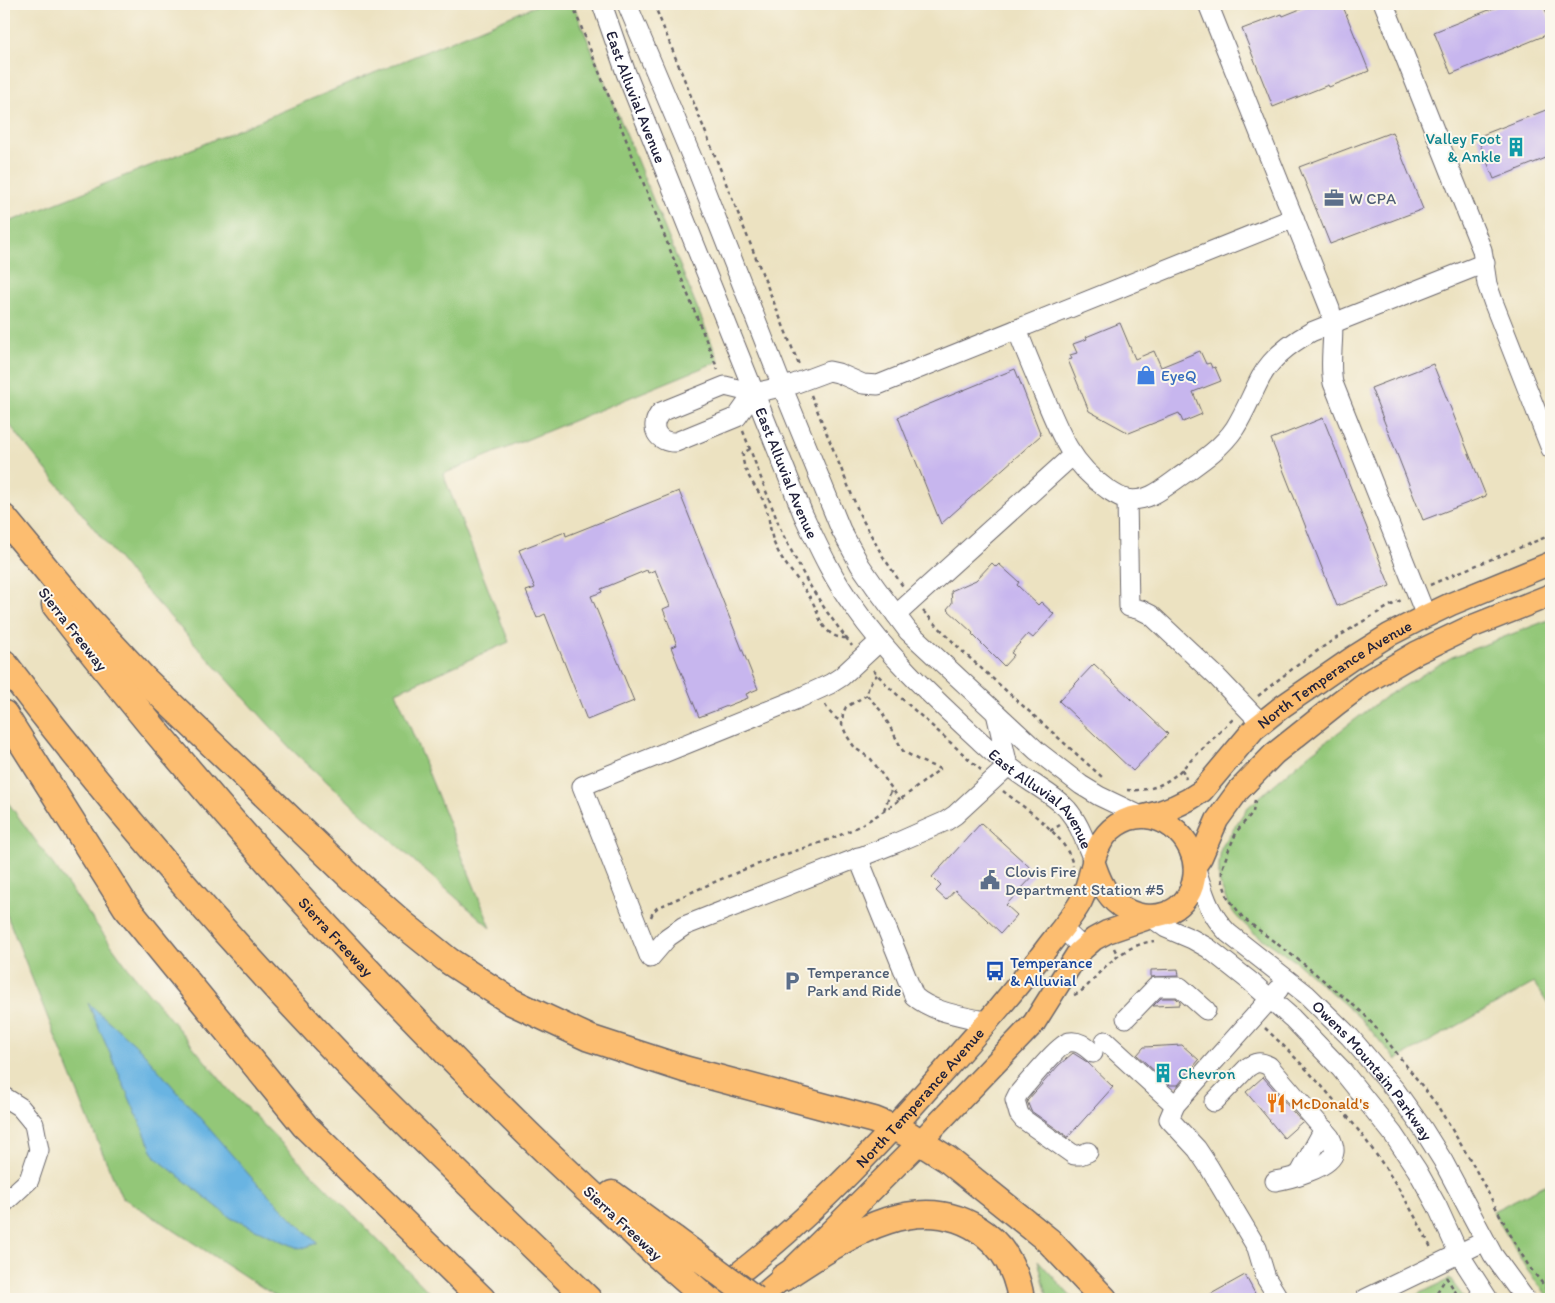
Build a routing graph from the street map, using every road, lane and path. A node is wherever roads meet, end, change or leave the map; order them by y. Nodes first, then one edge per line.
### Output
1 (572, 4) edge
2 (602, 4) edge
3 (627, 4) edge
4 (654, 4) edge
5 (1208, 4) edge
6 (1384, 4) edge
7 (1294, 218) junction
8 (1485, 263) junction
9 (1334, 323) junction
10 (1017, 330) junction
11 (720, 375) dead end
12 (805, 380) junction
13 (782, 386) junction
14 (754, 393) junction
15 (742, 428) dead end
16 (750, 449) junction
17 (1551, 449) edge
18 (1072, 455) junction
19 (1127, 499) junction
20 (4, 518) edge
21 (4, 539) edge
22 (1551, 563) edge
23 (1551, 579) edge
24 (1551, 595) edge
25 (912, 600) junction
26 (896, 615) junction
27 (1426, 616) junction
28 (846, 638) junction
29 (880, 641) junction
30 (1430, 647) junction
31 (854, 648) dead end
32 (4, 663) edge
33 (871, 668) dead end
34 (877, 675) junction
35 (818, 690) junction
36 (867, 695) junction
37 (996, 712) junction
38 (4, 714) edge
39 (841, 721) junction
40 (1261, 723) junction
41 (1205, 747) dead end
42 (1008, 766) junction
43 (979, 768) dead end
44 (1107, 781) dead end
45 (892, 788) junction
46 (1121, 788) dead end
47 (1004, 792) dead end
48 (900, 800) junction
49 (884, 812) junction
50 (1253, 812) dead end
51 (1143, 817) junction
52 (858, 857) junction
53 (1093, 860) junction
54 (1195, 866) junction
55 (1072, 873) dead end
56 (1233, 906) dead end
57 (1151, 917) junction
58 (651, 922) dead end
59 (1062, 928) junction
60 (1158, 940) dead end
61 (1083, 948) junction
62 (1288, 978) junction
63 (1081, 992) dead end
64 (1271, 999) junction
65 (1206, 1010) dead end
66 (1256, 1016) junction
67 (1126, 1018) dead end
68 (988, 1022) junction
69 (4, 1097) edge
70 (1214, 1102) dead end
71 (1175, 1105) junction
72 (894, 1128) junction
73 (920, 1142) junction
74 (1088, 1152) dead end
75 (1275, 1181) dead end
76 (4, 1203) edge
77 (1485, 1241) junction
78 (664, 1246) junction
79 (1460, 1254) junction
80 (1439, 1263) junction
81 (783, 1278) junction
82 (482, 1299) edge
83 (588, 1299) edge
84 (706, 1299) edge
85 (756, 1299) edge
86 (1021, 1299) edge
87 (1104, 1299) edge
88 (1279, 1299) edge
89 (1365, 1299) edge
90 (1460, 1299) edge
91 (1488, 1299) edge
92 (1525, 1299) edge

1 - 11 path
2 - 14 street, East Alluvial Avenue
3 - 13 street, East Alluvial Avenue
4 - 12 path
5 - 7 street
6 - 8 street
7 - 9 street
7 - 10 street
8 - 9 street
8 - 17 street
9 - 19 street
9 - 27 street
10 - 12 street
10 - 18 street
12 - 13 street
12 - 25 path
13 - 14 street
13 - 26 street, East Alluvial Avenue
14 - 14 street
14 - 29 street, East Alluvial Avenue
15 - 16 path
16 - 28 path
16 - 28 path
18 - 19 street
18 - 25 street
19 - 40 street
20 - 72 highway
21 - 78 highway, Sierra Freeway
22 - 27 main road, North Temperance Avenue
23 - 30 main road
24 - 30 main road, North Temperance Avenue
25 - 26 street
25 - 44 path
26 - 37 street, East Alluvial Avenue
27 - 40 main road, North Temperance Avenue
28 - 31 path
29 - 35 street
29 - 42 street, East Alluvial Avenue
30 - 54 main road, North Temperance Avenue
32 - 83 highway
33 - 34 path
34 - 36 path
34 - 43 path
35 - 39 path
35 - 52 street
36 - 39 path
36 - 48 path
37 - 42 street
37 - 51 street, East Alluvial Avenue
38 - 82 highway
39 - 45 path
40 - 51 main road, North Temperance Avenue
41 - 46 path
42 - 52 street
42 - 53 street, East Alluvial Avenue
45 - 48 path
45 - 49 path
47 - 55 path
48 - 49 path
49 - 58 path
50 - 56 path
51 - 53 main road
51 - 54 main road
52 - 68 street
53 - 57 main road
53 - 59 main road, North Temperance Avenue
54 - 57 main road
54 - 62 street, Owens Mountain Parkway
57 - 61 main road, North Temperance Avenue
57 - 64 street, Owens Mountain Parkway
59 - 61 street
59 - 68 main road, North Temperance Avenue
60 - 63 path
61 - 73 main road, North Temperance Avenue
62 - 64 street
62 - 77 street, Owens Mountain Parkway
64 - 66 street
64 - 79 street, Owens Mountain Parkway
65 - 67 street
66 - 71 street
66 - 80 path
68 - 72 main road, North Temperance Avenue
69 - 76 street
70 - 75 street
71 - 74 street
71 - 88 street
72 - 73 highway
72 - 84 main road, North Temperance Avenue
73 - 81 main road, North Temperance Avenue
73 - 87 highway
77 - 79 street
77 - 92 street, Owens Mountain Parkway
78 - 84 highway, Sierra Freeway, bridge
78 - 85 highway, bridge
79 - 80 street
79 - 91 street, Owens Mountain Parkway
80 - 89 street
80 - 90 path
81 - 85 main road, North Temperance Avenue
81 - 86 highway

